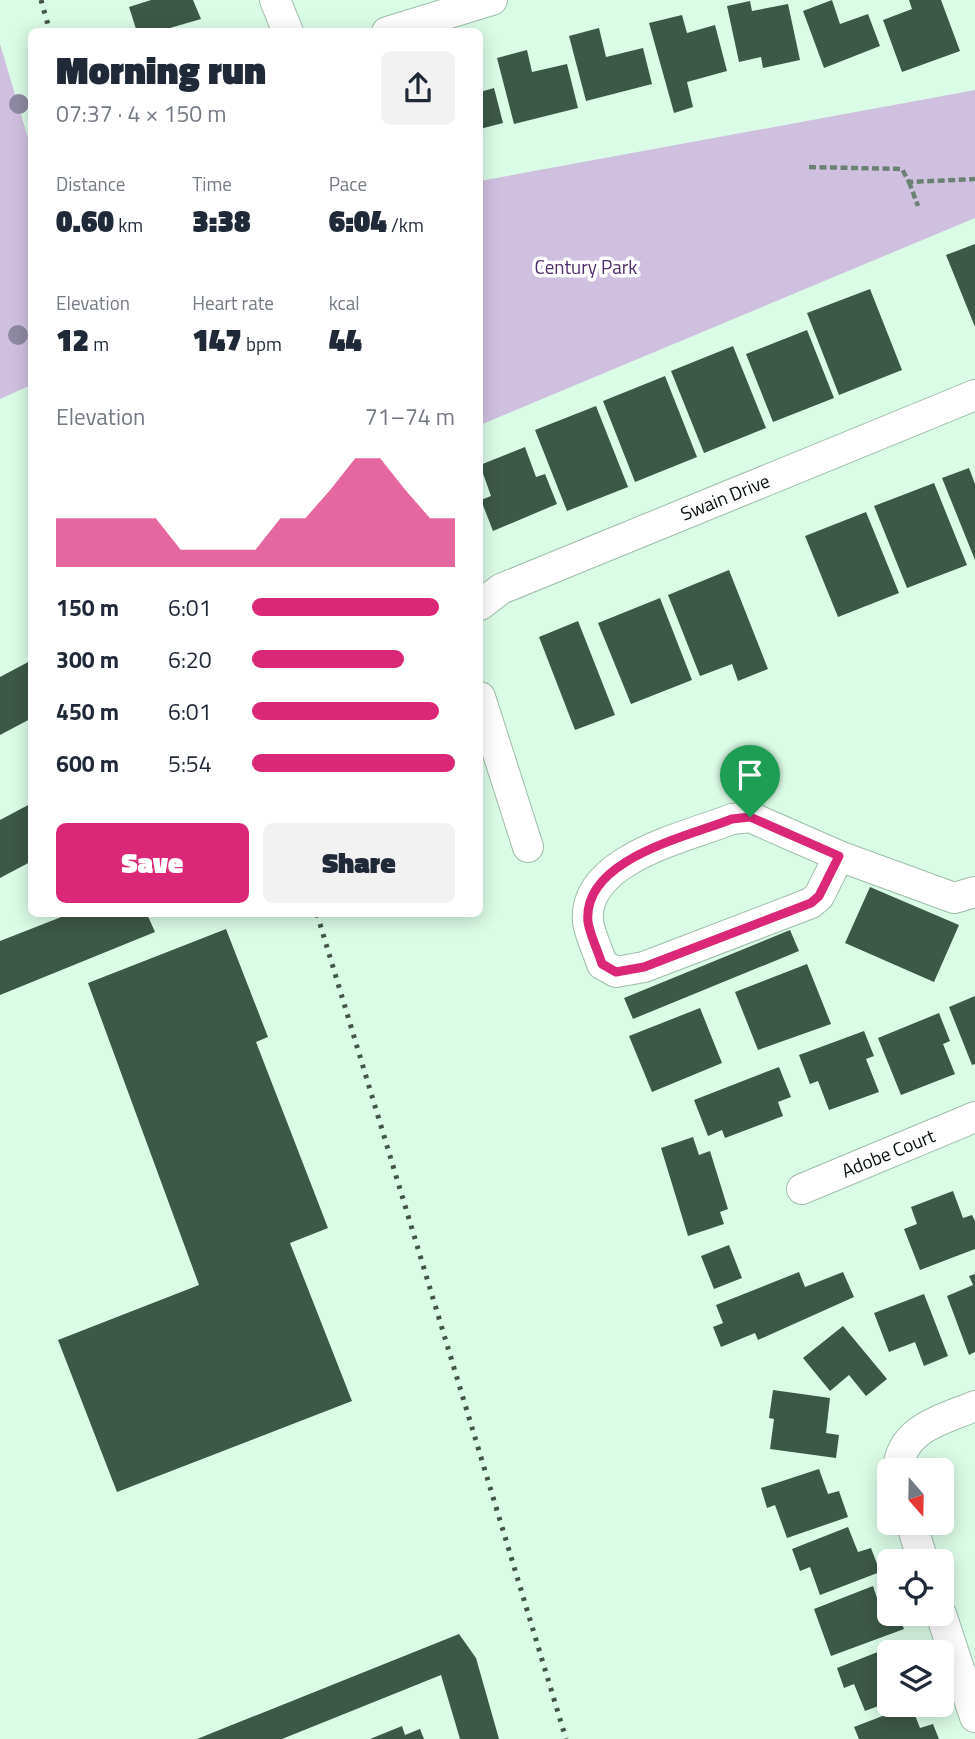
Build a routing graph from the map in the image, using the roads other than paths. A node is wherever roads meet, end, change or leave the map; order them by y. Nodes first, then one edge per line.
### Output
1 (275, 0) edge
2 (492, 0) edge
3 (286, 28) edge
4 (400, 28) edge
5 (975, 395) edge
6 (483, 603) edge
7 (483, 706) edge
8 (528, 846) dead end
9 (839, 856) junction
10 (975, 892) edge
11 (975, 1117) edge
12 (802, 1189) dead end
13 (975, 1406) edge
14 (900, 1458) edge
15 (945, 1626) edge
16 (975, 1717) edge

1 - 3 street
2 - 4 street
5 - 6 street, Swain Drive
7 - 8 street
9 - 9 street
9 - 10 street
11 - 12 street, Adobe Court
13 - 14 street
15 - 16 street

